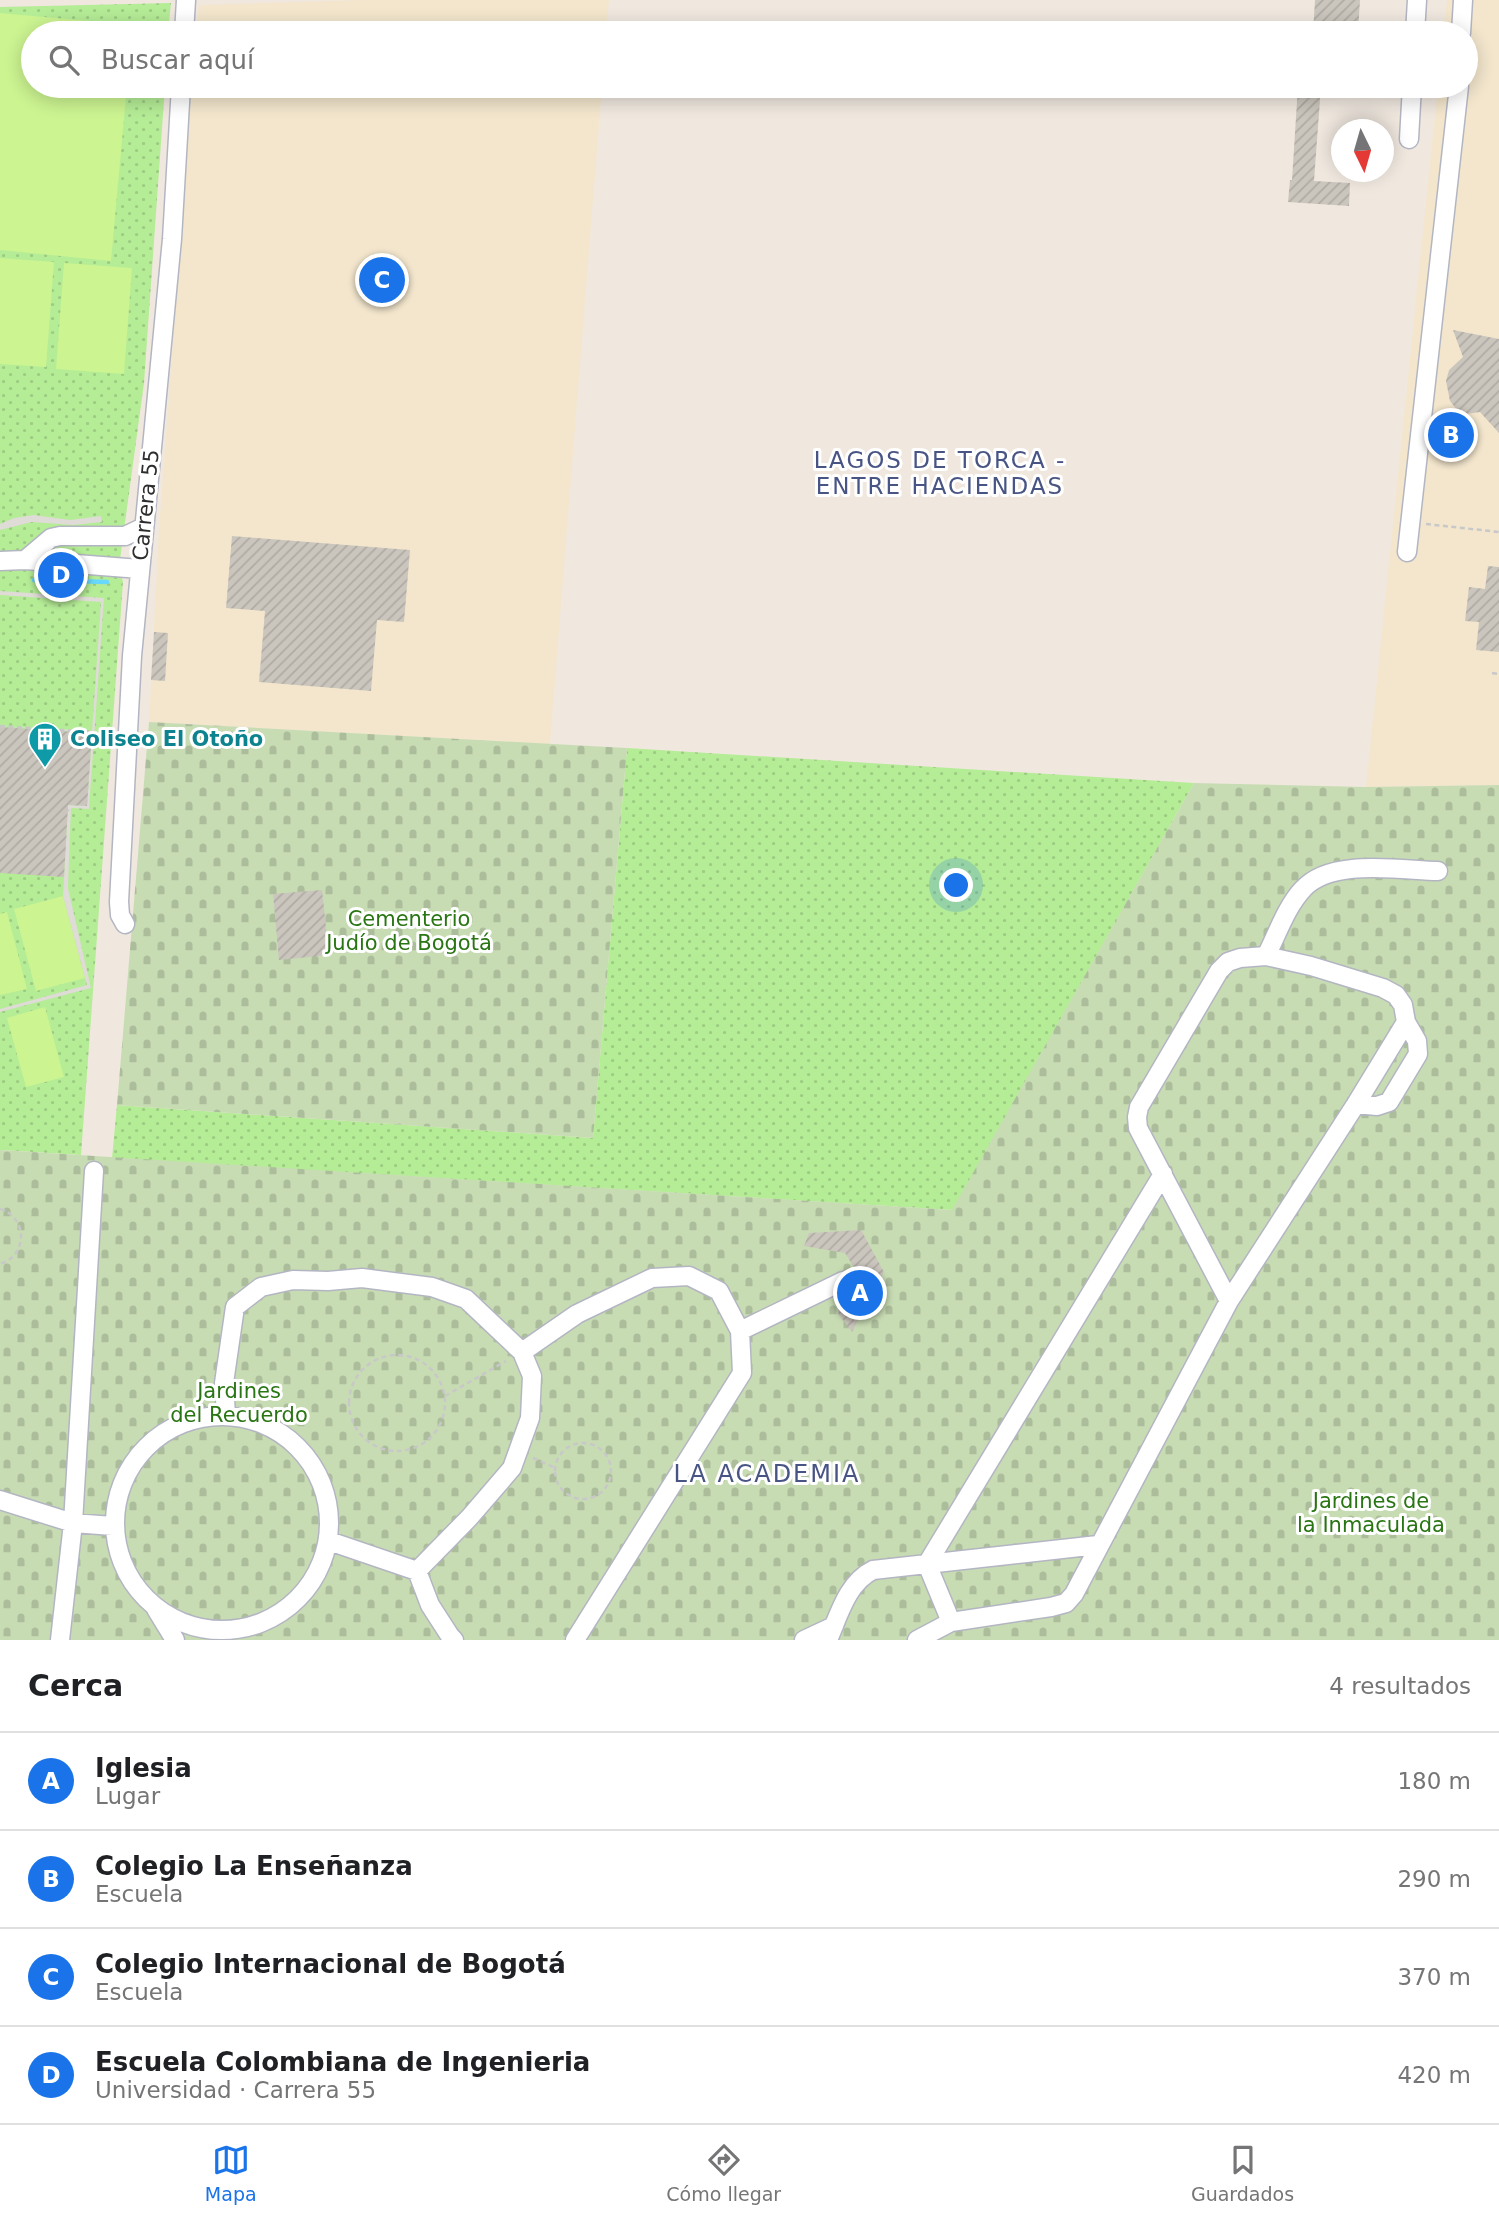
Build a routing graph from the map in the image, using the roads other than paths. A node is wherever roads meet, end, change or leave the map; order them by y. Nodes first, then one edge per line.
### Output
1 (186, 0) edge
2 (1417, 0) edge
3 (1463, 0) edge
4 (185, 21) edge
5 (1416, 21) edge
6 (1462, 21) edge
7 (180, 98) edge
8 (1411, 98) edge
9 (1458, 98) edge
10 (1409, 139) dead end
11 (144, 527) junction
12 (1407, 552) dead end
13 (25, 560) junction
14 (0, 561) edge
15 (140, 569) junction
16 (1438, 871) dead end
17 (125, 925) dead end
18 (1266, 956) junction
19 (1406, 1022) junction
20 (1356, 1104) junction
21 (94, 1171) dead end
22 (1163, 1174) junction
23 (843, 1281) dead end
24 (1229, 1301) junction
25 (740, 1331) junction
26 (522, 1352) junction
27 (226, 1415) junction
28 (0, 1500) edge
29 (73, 1523) junction
30 (113, 1525) junction
31 (329, 1541) junction
32 (1098, 1545) junction
33 (927, 1564) junction
34 (417, 1571) junction
35 (156, 1609) junction
36 (951, 1622) junction
37 (831, 1633) edge
38 (60, 1640) edge
39 (175, 1640) edge
40 (454, 1640) edge
41 (575, 1640) edge
42 (804, 1640) edge
43 (917, 1640) edge

1 - 4 street
2 - 5 street
3 - 6 street
7 - 11 street, Carrera 55
8 - 10 street
9 - 12 street
11 - 13 street
11 - 15 street, Carrera 55
13 - 14 street
13 - 15 street
15 - 17 street, Carrera 55
16 - 18 street
18 - 19 street
18 - 22 street
19 - 20 street
19 - 20 street
20 - 24 street
21 - 29 street
22 - 24 street
22 - 33 street
23 - 25 street
24 - 32 street
25 - 26 street
25 - 41 street
26 - 27 street
26 - 34 street
27 - 30 street
27 - 31 street
28 - 29 street
29 - 30 street
29 - 38 street
30 - 35 street
31 - 34 street
31 - 35 street
32 - 33 street
32 - 36 street
33 - 36 street
33 - 37 street
34 - 40 street
35 - 39 street
36 - 43 street
37 - 42 street

